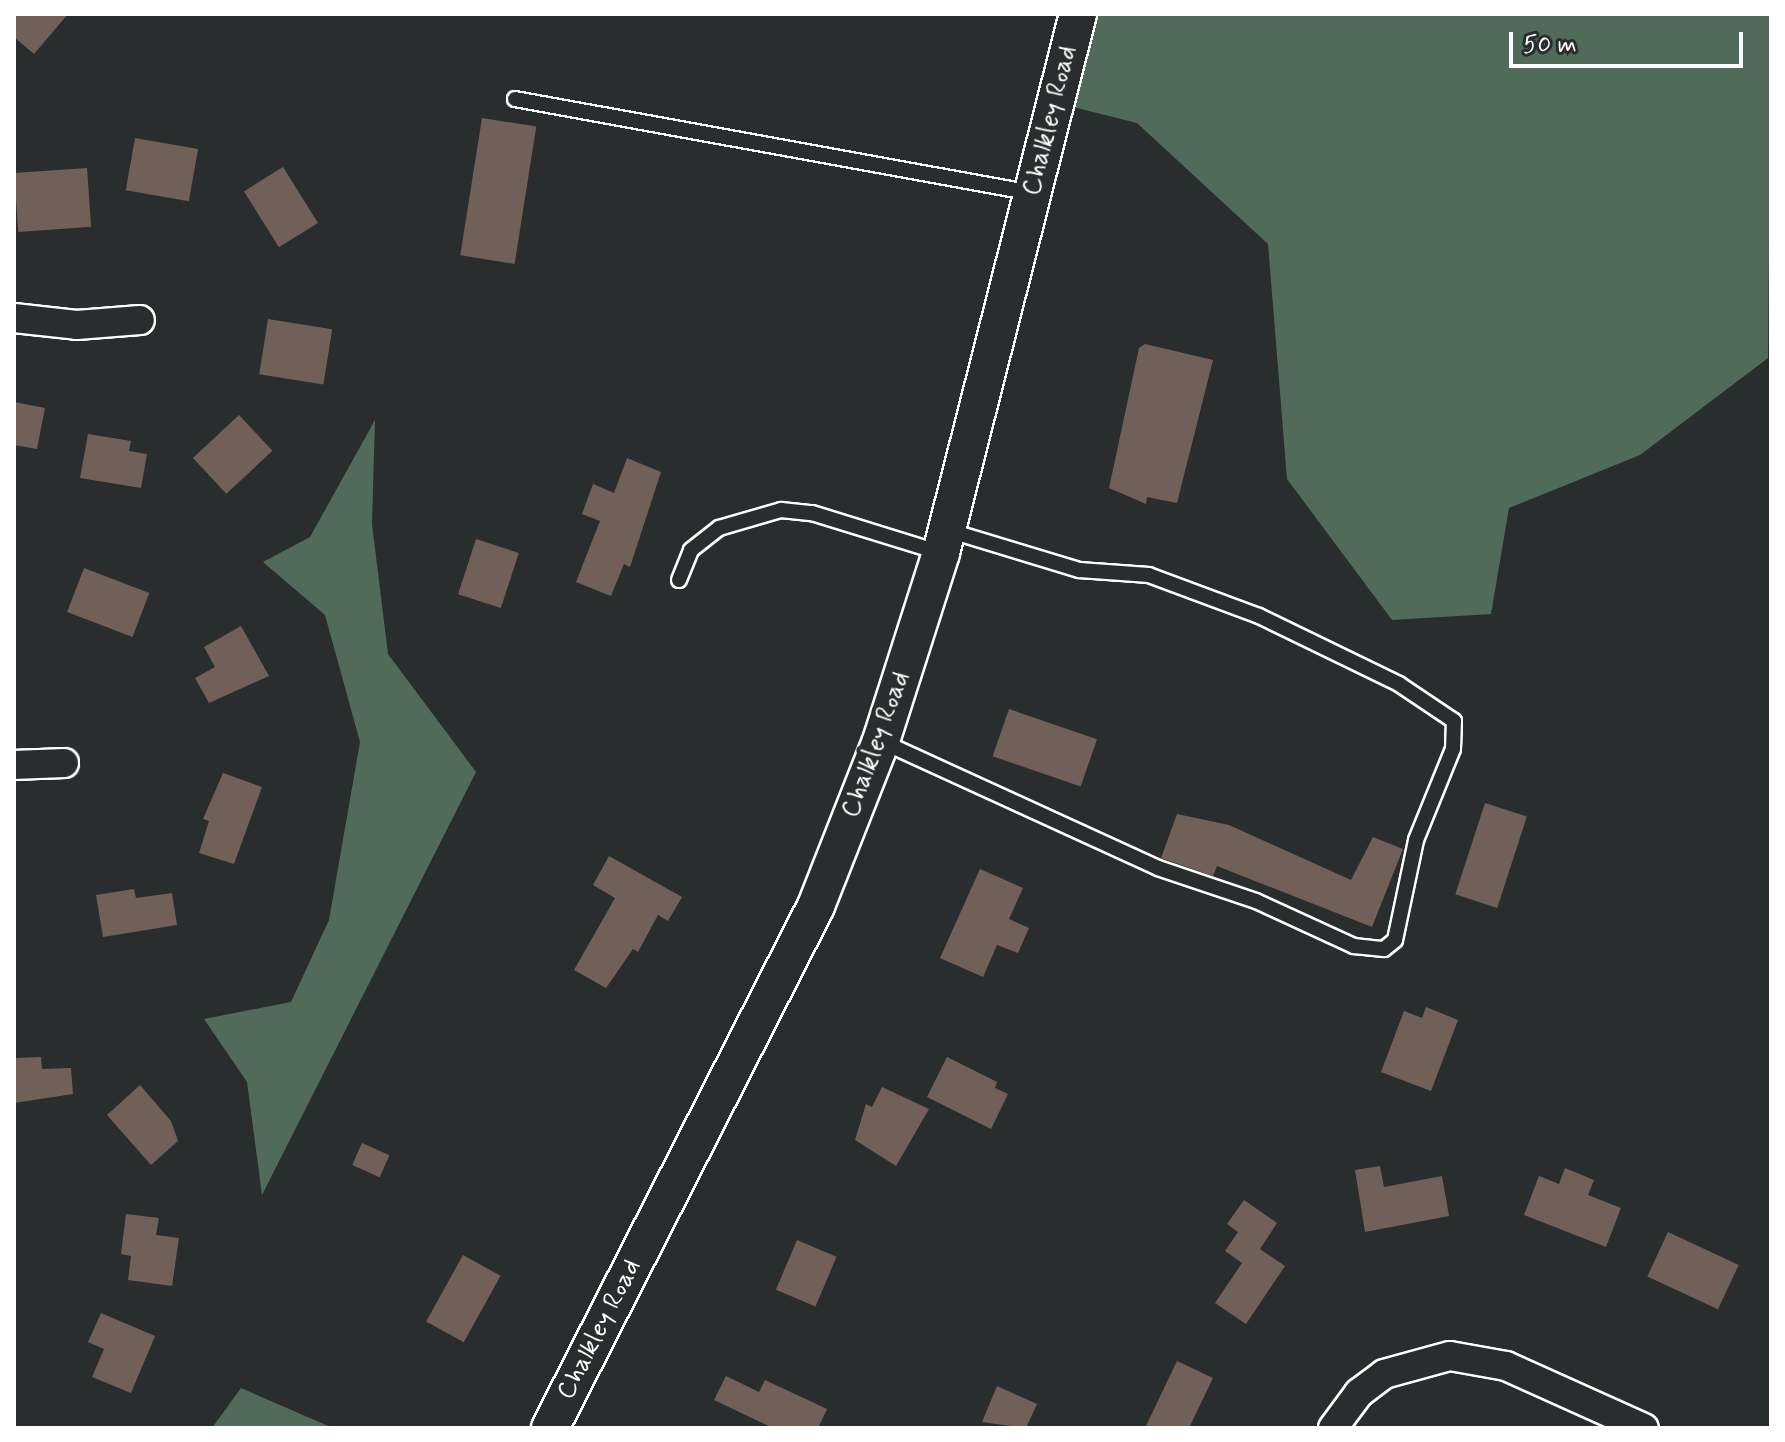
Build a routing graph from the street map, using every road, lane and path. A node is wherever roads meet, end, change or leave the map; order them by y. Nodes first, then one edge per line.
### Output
1 (1078, 14) edge
2 (515, 99) dead end
3 (1034, 193) junction
4 (14, 318) edge
5 (140, 320) dead end
6 (944, 542) junction
7 (679, 580) dead end
8 (881, 741) junction
9 (64, 763) dead end
10 (14, 765) edge
11 (550, 1428) edge
12 (1333, 1428) edge
13 (1644, 1428) edge

1 - 3 street, Chalkley Road
2 - 3 lane
3 - 6 street, Chalkley Road
4 - 5 street
6 - 7 lane
6 - 8 street, Chalkley Road
6 - 8 lane
8 - 11 street, Chalkley Road
9 - 10 street
12 - 13 street

